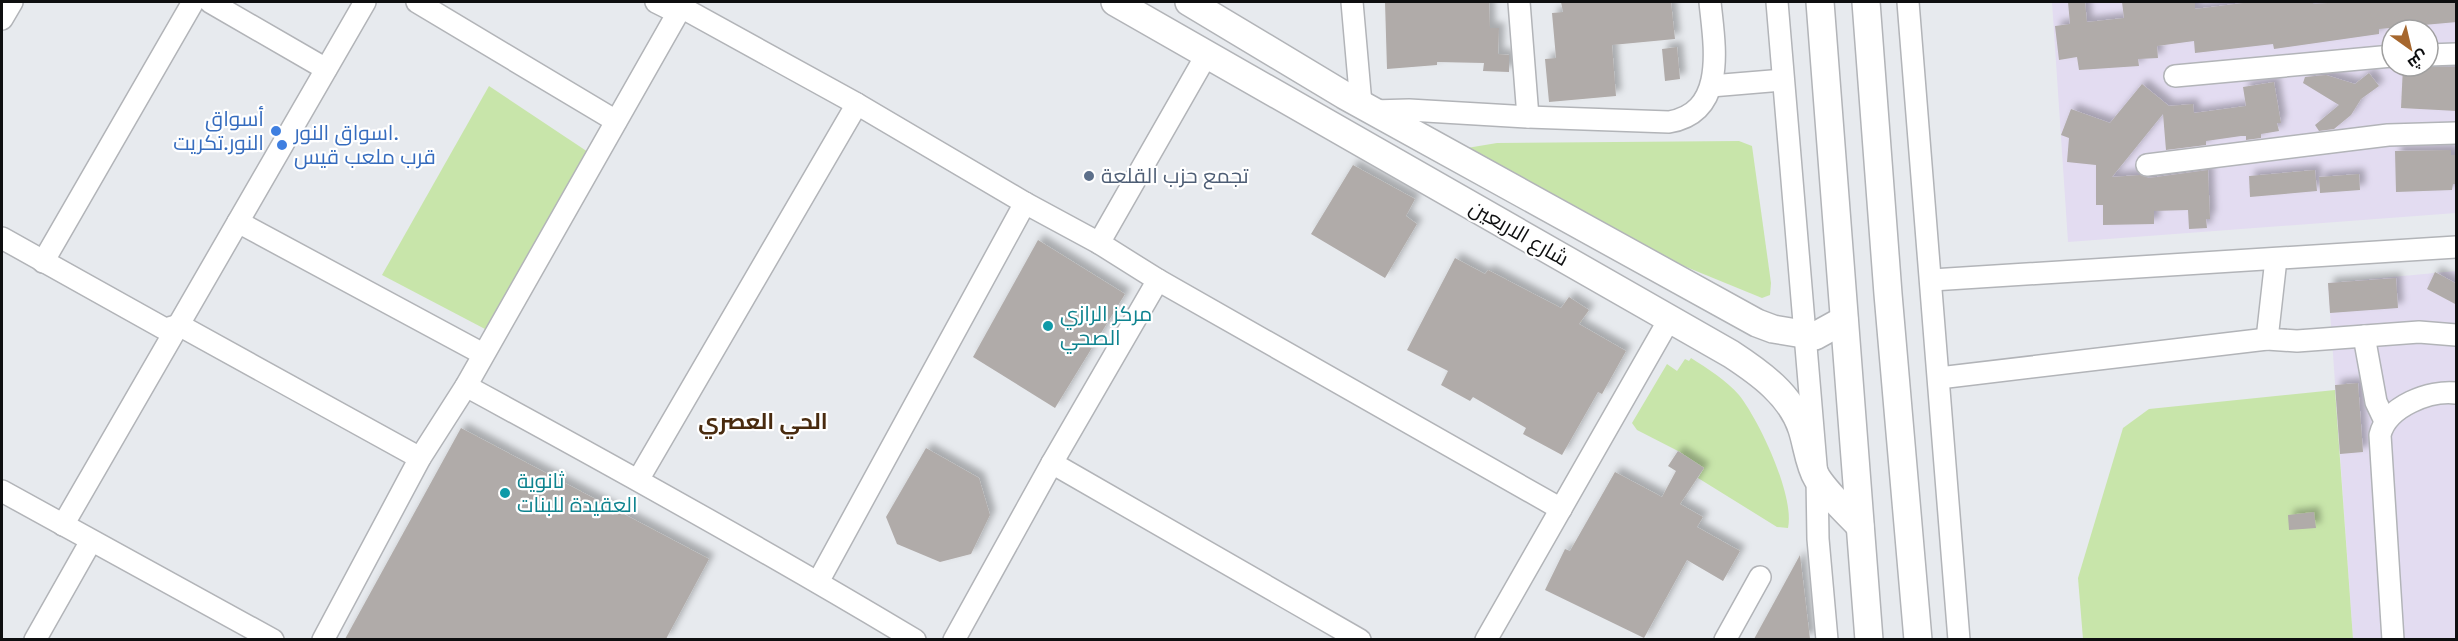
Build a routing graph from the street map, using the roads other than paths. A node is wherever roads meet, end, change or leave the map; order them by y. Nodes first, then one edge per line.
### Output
1 (12, 2) edge
2 (193, 2) edge
3 (210, 2) edge
4 (365, 2) edge
5 (417, 2) edge
6 (656, 2) edge
7 (1115, 2) edge
8 (1189, 2) edge
9 (1352, 2) edge
10 (1519, 2) edge
11 (1710, 2) edge
12 (1777, 2) edge
13 (1820, 2) edge
14 (1866, 2) edge
15 (1908, 2) edge
16 (682, 4) edge
17 (2, 19) edge
18 (1207, 54) junction
19 (2457, 54) edge
20 (2440, 55) edge
21 (2380, 57) edge
22 (326, 69) junction
23 (2175, 76) dead end
24 (1783, 80) junction
25 (1712, 86) junction
26 (1359, 103) junction
27 (857, 104) junction
28 (1528, 117) junction
29 (616, 121) junction
30 (1326, 123) junction
31 (2457, 133) edge
32 (2147, 165) dead end
33 (1025, 203) junction
34 (238, 222) junction
35 (2, 238) edge
36 (1099, 243) junction
37 (2457, 247) edge
38 (2276, 259) junction
39 (43, 262) junction
40 (1158, 280) junction
41 (1932, 280) junction
42 (1670, 318) junction
43 (1844, 320) junction
44 (179, 325) junction
45 (1803, 335) junction
46 (2457, 335) edge
47 (2364, 336) junction
48 (2267, 339) junction
49 (483, 354) junction
50 (1939, 378) junction
51 (466, 386) junction
52 (2457, 393) edge
53 (2385, 421) junction
54 (420, 458) junction
55 (1052, 463) junction
56 (1816, 477) junction
57 (638, 480) junction
58 (2, 491) edge
59 (1561, 508) junction
60 (63, 525) junction
61 (1860, 526) junction
62 (91, 541) junction
63 (1760, 577) dead end
64 (818, 582) junction
65 (35, 639) edge
66 (273, 639) edge
67 (323, 639) edge
68 (915, 639) edge
69 (954, 639) edge
70 (1360, 639) edge
71 (1486, 639) edge
72 (1725, 639) edge
73 (1827, 639) edge
74 (1869, 639) edge
75 (1918, 639) edge
76 (1959, 639) edge
77 (2393, 639) edge

1 - 17 street
2 - 39 street
3 - 22 street
4 - 22 street
5 - 29 street
6 - 16 street
7 - 18 main road, شارع الاربعين
8 - 26 main road, شارع الاربعين
9 - 26 street
10 - 28 street
11 - 25 street
12 - 24 street
13 - 43 main road
14 - 75 main road
15 - 41 street
16 - 27 street
16 - 29 street
18 - 30 main road, شارع الاربعين
18 - 36 street
19 - 20 street
21 - 23 street
22 - 34 street
24 - 25 street
24 - 45 street
25 - 28 street
26 - 28 street
26 - 30 main road
26 - 45 main road, شارع الاربعين
27 - 33 street
27 - 57 street
29 - 49 street
30 - 42 main road, شارع الاربعين
31 - 32 street
33 - 36 street
33 - 64 street
34 - 44 street
34 - 49 street
35 - 39 street
36 - 40 street
37 - 38 street
38 - 41 street
38 - 48 street
39 - 44 street
40 - 55 street
40 - 59 street
41 - 50 street
42 - 56 main road, شارع الاربعين
42 - 59 street
43 - 45 main road, شارع الاربعين
43 - 61 main road
44 - 54 street
44 - 60 street
45 - 56 street
46 - 47 street
47 - 48 street
47 - 53 street
48 - 50 street
49 - 51 street
50 - 76 street
51 - 54 street
51 - 57 street
52 - 53 street
53 - 77 street
54 - 67 street
55 - 69 street
55 - 70 street
56 - 61 main road, شارع الاربعين
56 - 73 street
57 - 64 street
58 - 60 street
59 - 71 street
60 - 62 street
61 - 74 main road
62 - 65 street
62 - 66 street
63 - 72 street
64 - 68 street

